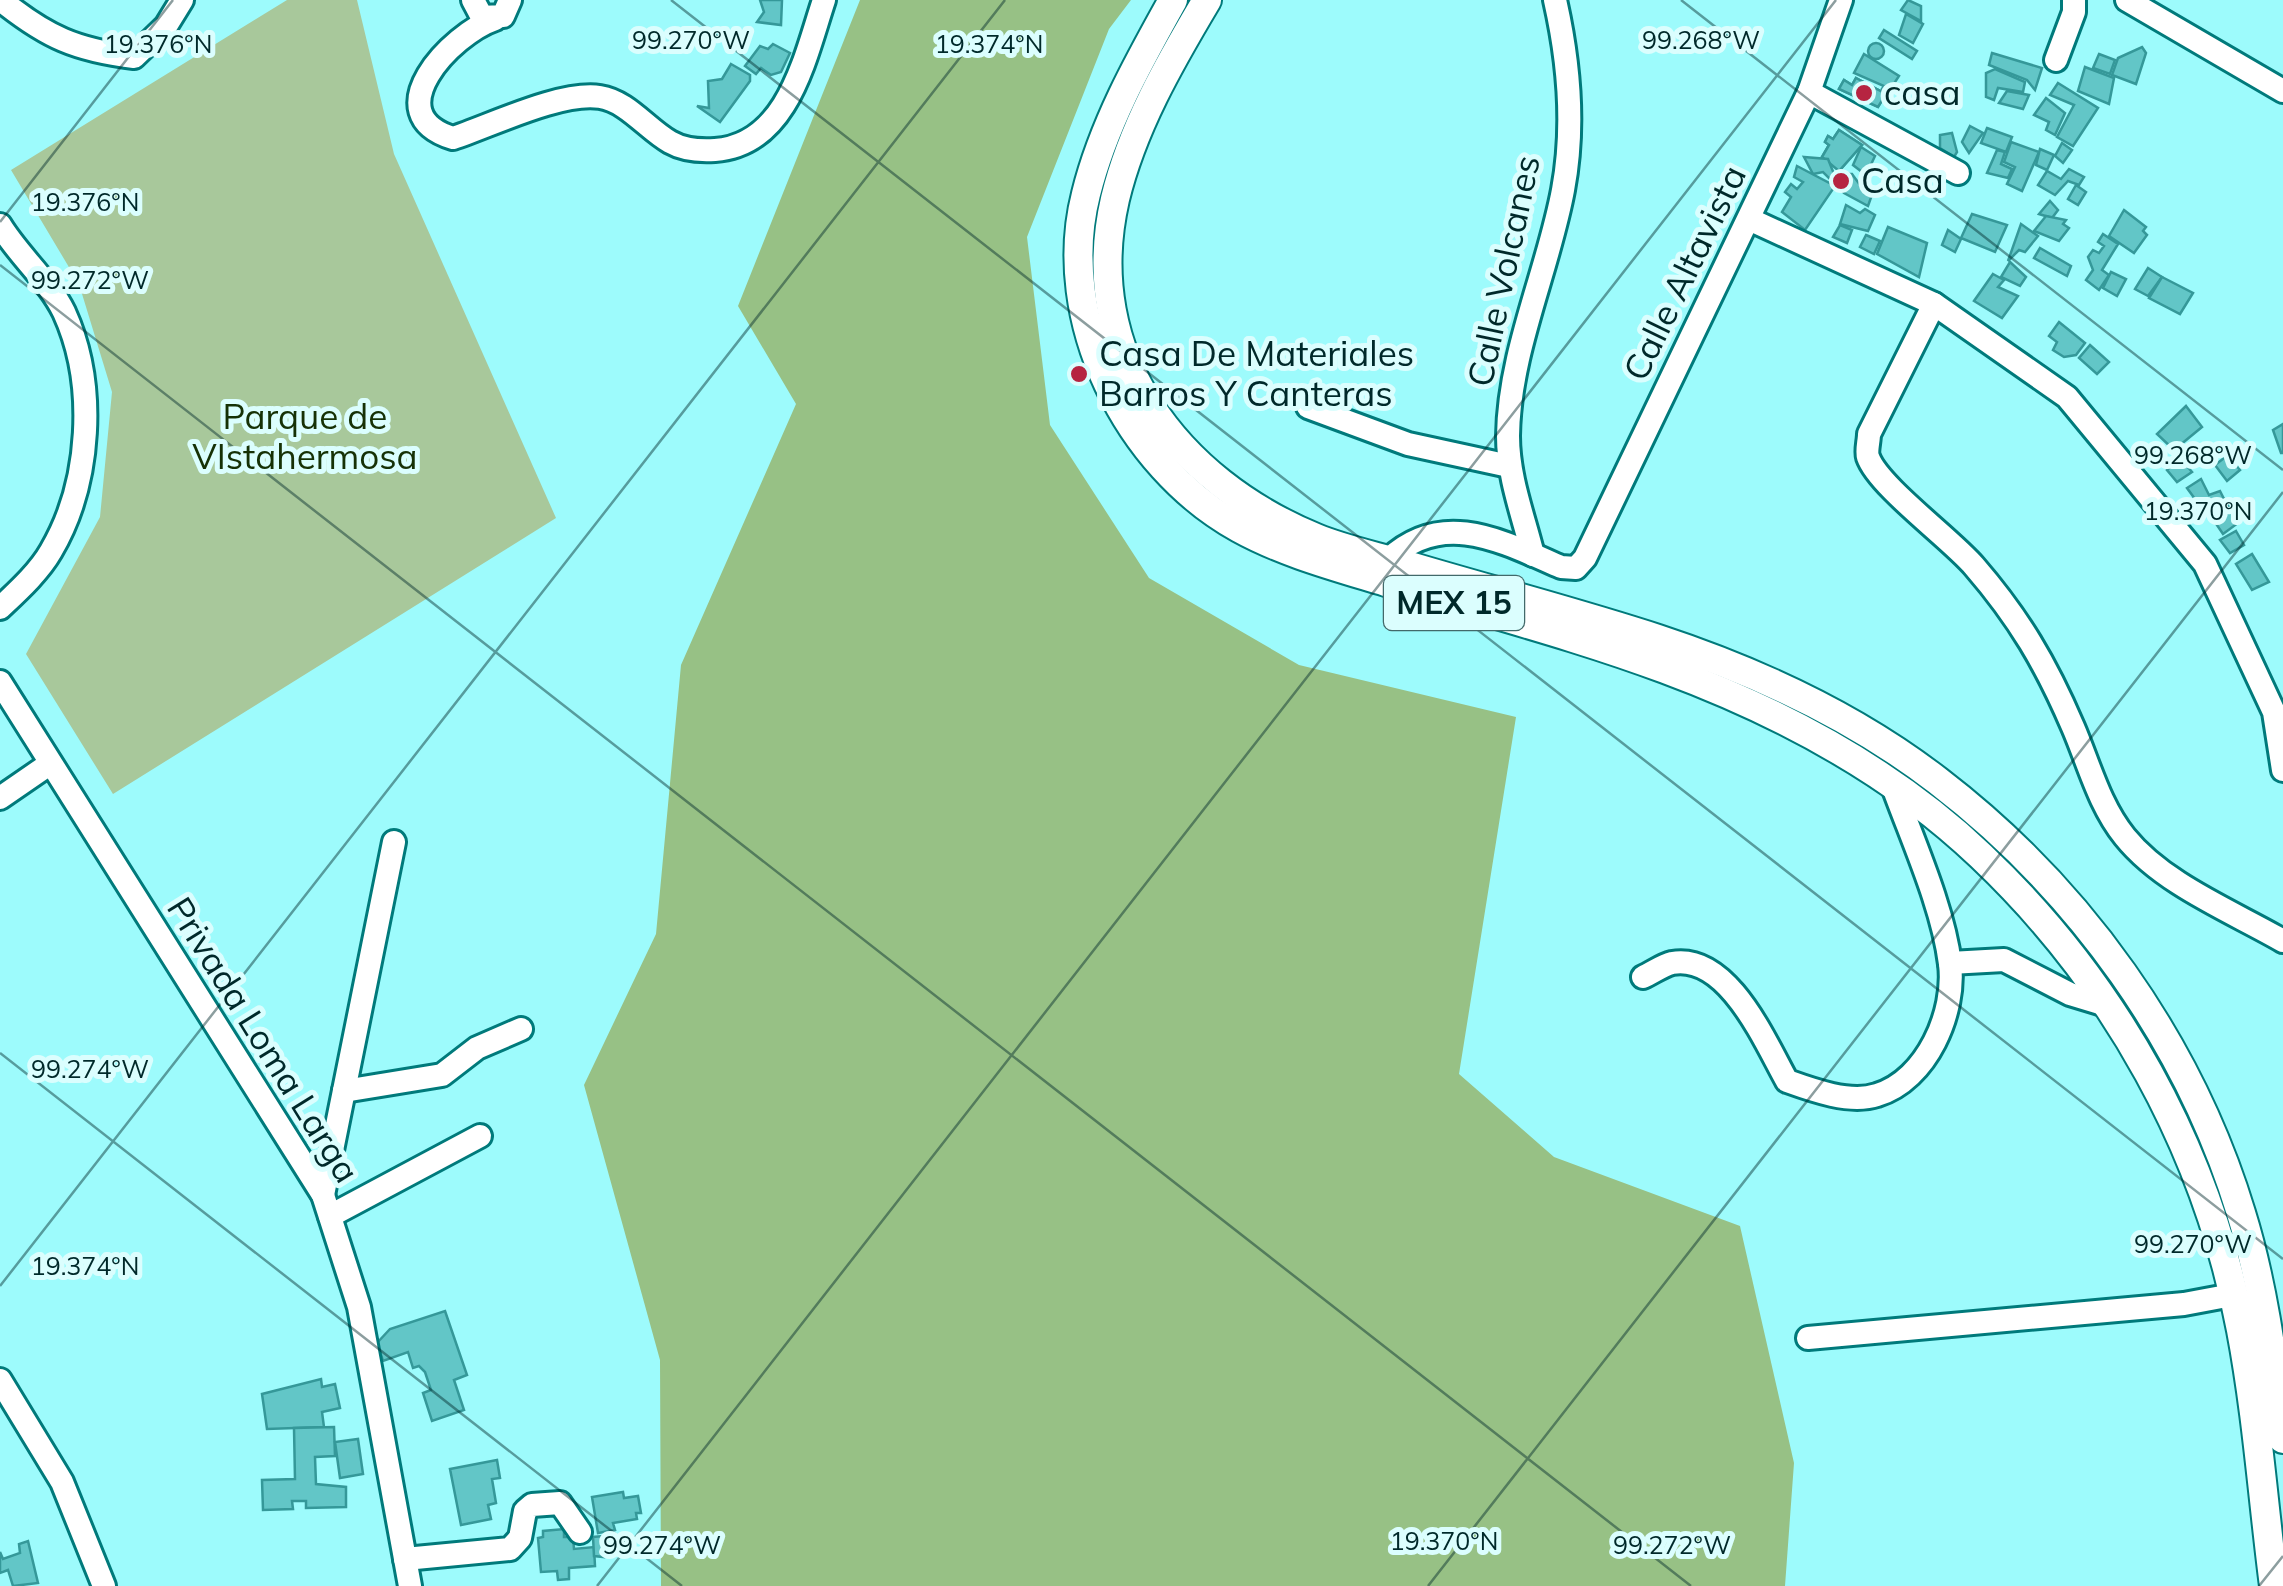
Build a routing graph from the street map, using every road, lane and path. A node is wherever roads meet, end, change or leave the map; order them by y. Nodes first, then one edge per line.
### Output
1 (182, 0) edge
2 (474, 0) edge
3 (510, 0) edge
4 (824, 0) edge
5 (1173, 0) edge
6 (1208, 0) edge
7 (1555, 0) edge
8 (1841, 0) edge
9 (2074, 0) edge
10 (2127, 0) edge
11 (1, 3) edge
12 (494, 20) junction
13 (2056, 60) dead end
14 (2283, 91) edge
15 (1809, 92) junction
16 (1958, 173) dead end
17 (1750, 220) junction
18 (0, 225) edge
19 (1934, 304) junction
20 (1308, 407) dead end
21 (1509, 466) junction
22 (1533, 555) junction
23 (1388, 559) junction
24 (0, 608) edge
25 (0, 682) edge
26 (48, 765) junction
27 (2283, 770) edge
28 (1891, 781) junction
29 (0, 798) edge
30 (394, 842) dead end
31 (2283, 941) edge
32 (1950, 963) junction
33 (1643, 977) dead end
34 (2103, 1004) junction
35 (521, 1029) dead end
36 (344, 1090) junction
37 (480, 1136) dead end
38 (327, 1206) junction
39 (2232, 1295) junction
40 (1808, 1338) dead end
41 (0, 1380) edge
42 (2283, 1440) edge
43 (580, 1532) dead end
44 (405, 1559) junction
45 (104, 1586) edge
46 (410, 1586) edge
47 (2274, 1586) edge

1 - 11 street
2 - 12 street
3 - 12 street
4 - 12 street
5 - 28 main road, MEX 15
6 - 23 main road, MEX 15
7 - 21 street, Calle Volcanes
8 - 15 street, Calle Altavista
9 - 13 street
10 - 14 street
15 - 16 street
15 - 17 street, Calle Altavista
17 - 19 street
17 - 22 street, Calle Altavista
18 - 24 street
19 - 27 street
19 - 31 street
20 - 21 street
21 - 22 street, Calle Volcanes
22 - 23 street
23 - 42 main road, MEX 15
25 - 26 street, Privada Loma Larga
26 - 29 street
26 - 38 street, Privada Loma Larga
28 - 32 street
28 - 34 main road, MEX 15
30 - 36 street
32 - 33 street
32 - 34 street
34 - 39 main road, MEX 15
35 - 36 street
36 - 38 street
37 - 38 street
38 - 44 street, Privada Loma Larga
39 - 40 street
39 - 47 main road, MEX 15
41 - 45 street
43 - 44 street
44 - 46 street, Privada Loma Larga

